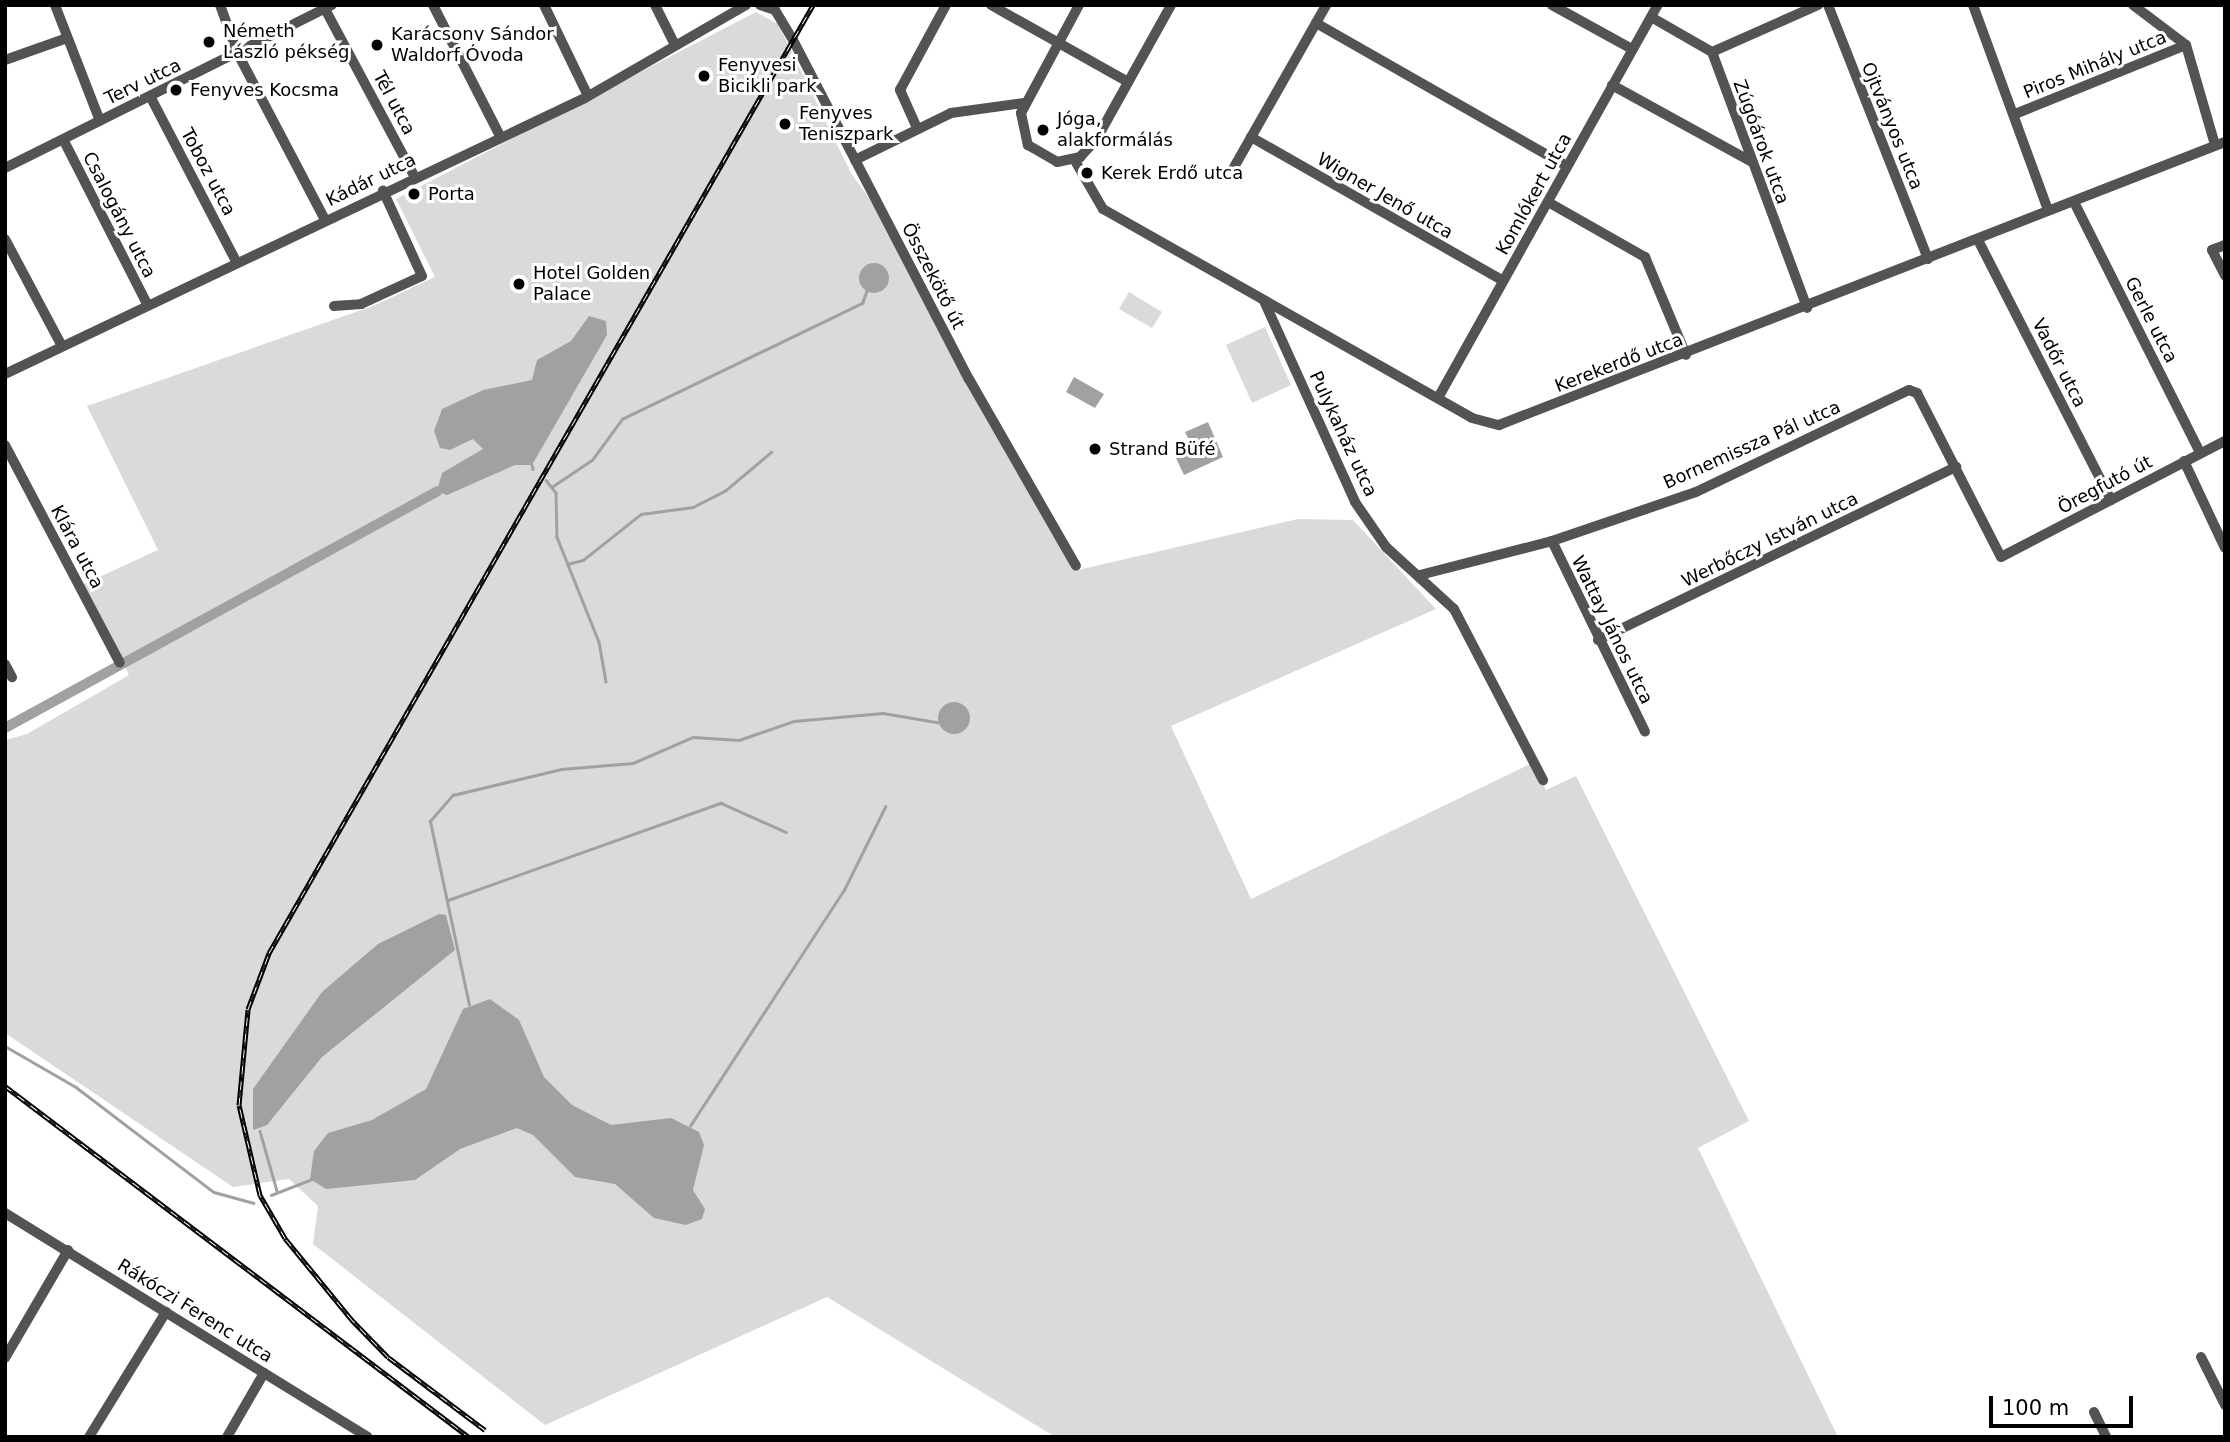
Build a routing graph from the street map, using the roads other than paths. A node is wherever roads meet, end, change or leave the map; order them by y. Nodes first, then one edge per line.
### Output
1 (55, 5) edge
2 (220, 5) edge
3 (433, 5) edge
4 (544, 5) edge
5 (655, 5) edge
6 (746, 5) edge
7 (760, 5) edge
8 (946, 5) edge
9 (991, 5) edge
10 (1079, 5) edge
11 (1171, 5) edge
12 (1326, 5) edge
13 (1552, 5) edge
14 (1658, 5) edge
15 (1818, 5) edge
16 (1828, 5) edge
17 (1973, 5) edge
18 (2133, 5) edge
19 (329, 7) edge
20 (779, 8) edge
21 (1651, 17) junction
22 (1316, 23) junction
23 (67, 38) junction
24 (1058, 43) junction
25 (675, 45) junction
26 (2186, 45) junction
27 (1632, 50) junction
28 (1712, 52) junction
29 (238, 54) junction
30 (5, 60) edge
31 (1128, 82) junction
32 (1612, 85) junction
33 (150, 96) junction
34 (588, 96) junction
35 (1024, 103) junction
36 (2015, 114) junction
37 (100, 121) junction
38 (917, 128) junction
39 (500, 136) junction
40 (1251, 137) junction
41 (64, 141) junction
42 (2220, 144) edge
43 (1074, 159) junction
44 (855, 160) junction
45 (1750, 161) junction
46 (1567, 166) junction
47 (5, 168) edge
48 (1233, 169) dead end
49 (414, 176) junction
50 (383, 191) junction
51 (1548, 202) junction
52 (2074, 202) junction
53 (2048, 210) junction
54 (325, 220) junction
55 (5, 239) edge
56 (1978, 240) junction
57 (2225, 245) edge
58 (1928, 259) junction
59 (237, 263) junction
60 (2225, 276) edge
61 (1503, 281) junction
62 (1264, 300) junction
63 (147, 303) junction
64 (334, 306) dead end
65 (1807, 308) junction
66 (62, 346) junction
67 (1686, 355) junction
68 (5, 374) edge
69 (1438, 398) junction
70 (2225, 441) edge
71 (5, 445) edge
72 (2200, 453) junction
73 (2184, 461) junction
74 (1956, 467) junction
75 (2112, 500) junction
76 (1552, 541) junction
77 (2225, 548) edge
78 (2001, 556) joint
79 (1076, 566) dead end
80 (1420, 575) junction
81 (1598, 640) junction
82 (120, 663) dead end
83 (5, 664) edge
84 (12, 677) dead end
85 (1645, 732) dead end
86 (1544, 780) dead end
87 (5, 1213) edge
88 (68, 1250) junction
89 (166, 1312) junction
90 (2201, 1357) dead end
91 (5, 1358) edge
92 (264, 1373) junction
93 (2225, 1405) edge
94 (2094, 1412) dead end
95 (89, 1437) edge
96 (228, 1437) edge
97 (367, 1437) edge
98 (2106, 1437) edge

1 - 23 street
2 - 29 street
3 - 39 street
4 - 34 street
5 - 25 street
6 - 25 street, Kádár utca
7 - 20 street, Összekötő út
8 - 38 street
9 - 24 street
10 - 24 street
11 - 31 street
12 - 22 street
13 - 27 street
14 - 21 street, Komlókert utca
15 - 28 street
16 - 58 street, Ojtványos utca
17 - 36 street
18 - 26 street
19 - 29 street, Terv utca
19 - 49 street, Tél utca
20 - 44 street, Összekötő út
21 - 27 street, Komlókert utca
21 - 28 street
22 - 40 street
22 - 46 street
23 - 30 street
23 - 37 street
24 - 31 street
24 - 35 street
25 - 34 street, Kádár utca
26 - 36 street, Piros Mihály utca
26 - 42 street
27 - 32 street, Komlókert utca
28 - 45 street, Zúgóárok utca
29 - 33 street, Terv utca
29 - 54 street
31 - 43 street
32 - 45 street
32 - 46 street, Komlókert utca
33 - 37 street, Terv utca
33 - 59 street, Toboz utca
34 - 39 street, Kádár utca
35 - 38 street
35 - 43 street
36 - 53 street
37 - 41 street, Terv utca
38 - 44 street
39 - 49 street, Kádár utca
40 - 48 street
40 - 61 street, Wigner Jenő utca
41 - 47 street, Terv utca
41 - 63 street, Csalogány utca
42 - 52 street, Kerekerdő utca
43 - 62 street, Kerekerdő utca
44 - 79 street, Összekötő út
45 - 65 street, Zúgóárok utca
46 - 51 street, Komlókert utca
49 - 50 street, Kádár utca
50 - 54 street, Kádár utca
50 - 64 street
51 - 61 street, Komlókert utca
51 - 67 street
52 - 53 street, Kerekerdő utca
52 - 72 street, Gerle utca
53 - 56 street, Kerekerdő utca
54 - 59 street, Kádár utca
55 - 66 street
56 - 58 street, Kerekerdő utca
56 - 75 street, Vadőr utca
57 - 60 street
58 - 65 street, Kerekerdő utca
59 - 63 street, Kádár utca
61 - 69 street, Komlókert utca
62 - 69 street, Kerekerdő utca
62 - 80 street, Pulykaház utca
63 - 66 street, Kádár utca
65 - 67 street, Kerekerdő utca
66 - 68 street, Kádár utca
67 - 69 street, Kerekerdő utca
70 - 72 street, Öregfutó út
71 - 82 street, Klára utca
72 - 73 street, Öregfutó út
73 - 75 street, Öregfutó út
73 - 77 street
74 - 76 street, Bornemissza Pál utca
74 - 78 street, Bornemissza Pál utca
74 - 81 street, Werbőczy István utca
75 - 78 street, Öregfutó út
76 - 80 street, Bornemissza Pál utca
76 - 81 street, Wattay János utca
80 - 86 street, Pulykaház utca
81 - 85 street, Wattay János utca
83 - 84 street
87 - 88 street, Rákóczi Ferenc utca
88 - 89 street, Rákóczi Ferenc utca
88 - 91 street
89 - 92 street, Rákóczi Ferenc utca
89 - 95 street
90 - 93 street
92 - 96 street
92 - 97 street, Rákóczi Ferenc utca
94 - 98 street

